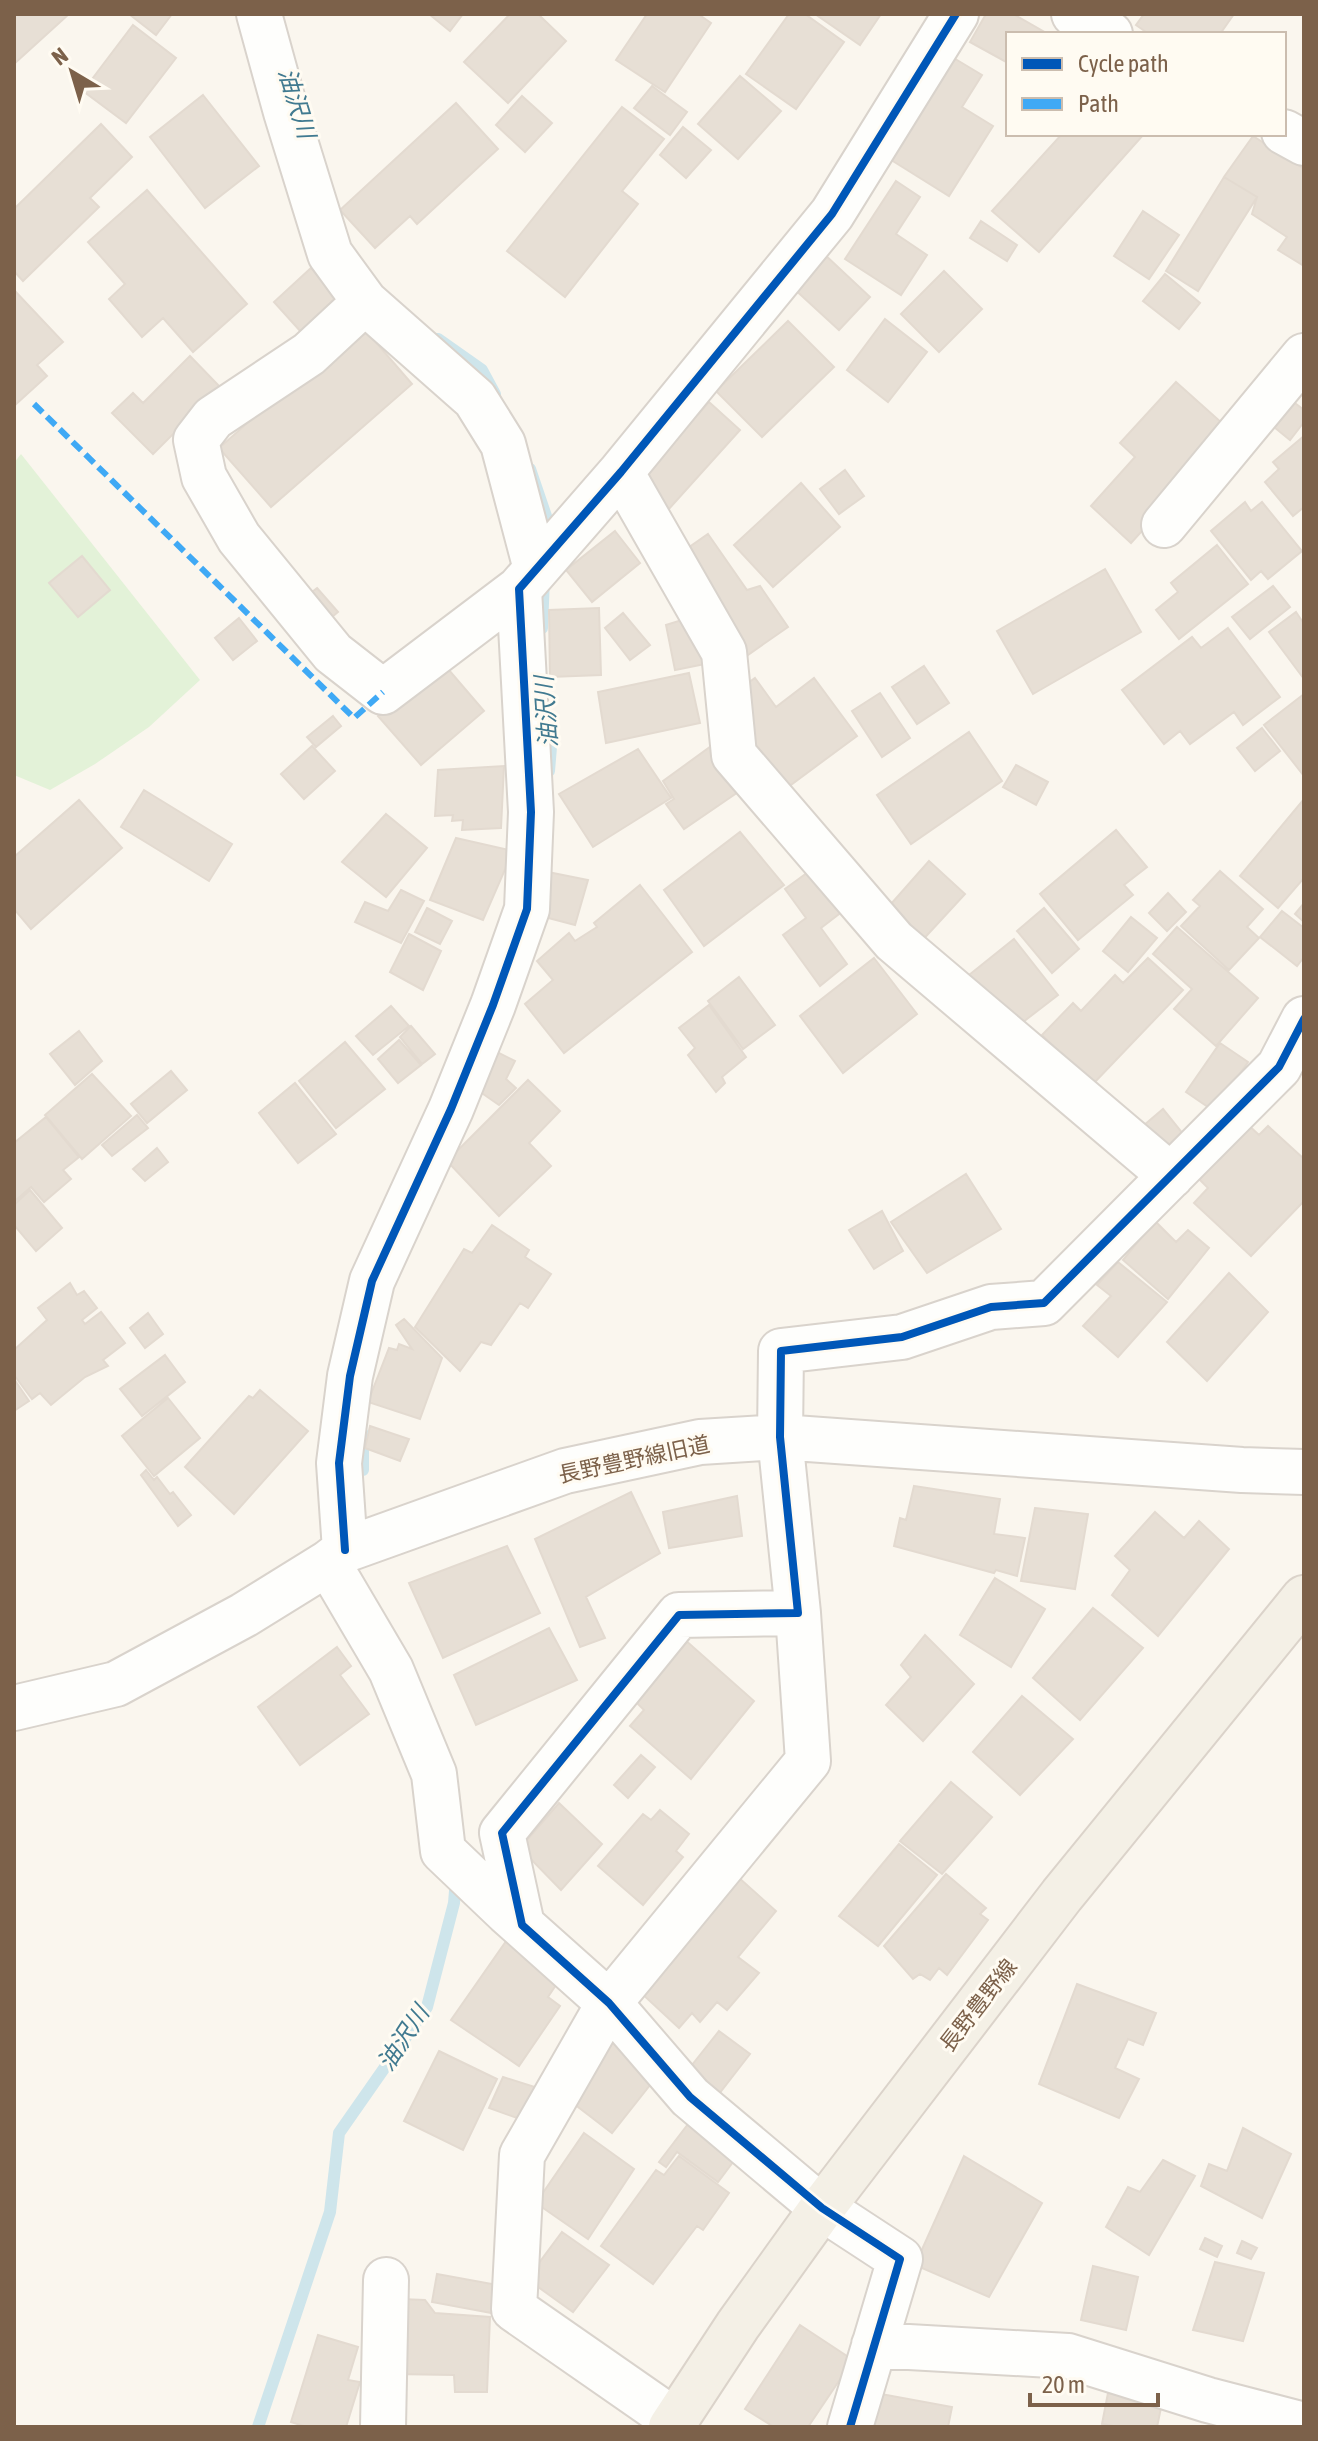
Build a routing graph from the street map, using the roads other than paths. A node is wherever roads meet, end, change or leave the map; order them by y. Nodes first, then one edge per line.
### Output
1 (259, 14) edge
2 (956, 14) edge
3 (1074, 14) edge
4 (1106, 32) edge
5 (1286, 133) edge
6 (1304, 143) edge
7 (365, 302) junction
8 (1304, 356) edge
9 (621, 472) junction
10 (1164, 525) dead end
11 (535, 571) junction
12 (1304, 1019) edge
13 (1292, 1077) edge
14 (1171, 1176) junction
15 (780, 1437) junction
16 (1304, 1472) edge
17 (336, 1557) junction
18 (1304, 1598) edge
19 (798, 1613) junction
20 (14, 1708) edge
21 (522, 1925) junction
22 (609, 2003) junction
23 (822, 2208) junction
24 (386, 2280) dead end
25 (874, 2345) junction
26 (673, 2424) edge
27 (1304, 2425) edge
28 (383, 2427) edge
29 (850, 2427) edge

1 - 7 street
2 - 9 street
3 - 4 street
5 - 6 street
7 - 11 street
7 - 11 street
8 - 10 street
9 - 11 street
9 - 14 street
11 - 17 street
12 - 13 street
13 - 14 street
14 - 15 street
15 - 16 street, 長野豊野線旧道
15 - 17 street, 長野豊野線旧道
15 - 19 street
17 - 20 street, 長野豊野線旧道
17 - 21 street
18 - 23 main road, 長野豊野線
19 - 21 street
19 - 22 street
21 - 22 street
22 - 23 street
22 - 26 street
23 - 25 street
23 - 26 main road, 長野豊野線
24 - 28 street
25 - 27 street
25 - 29 street

